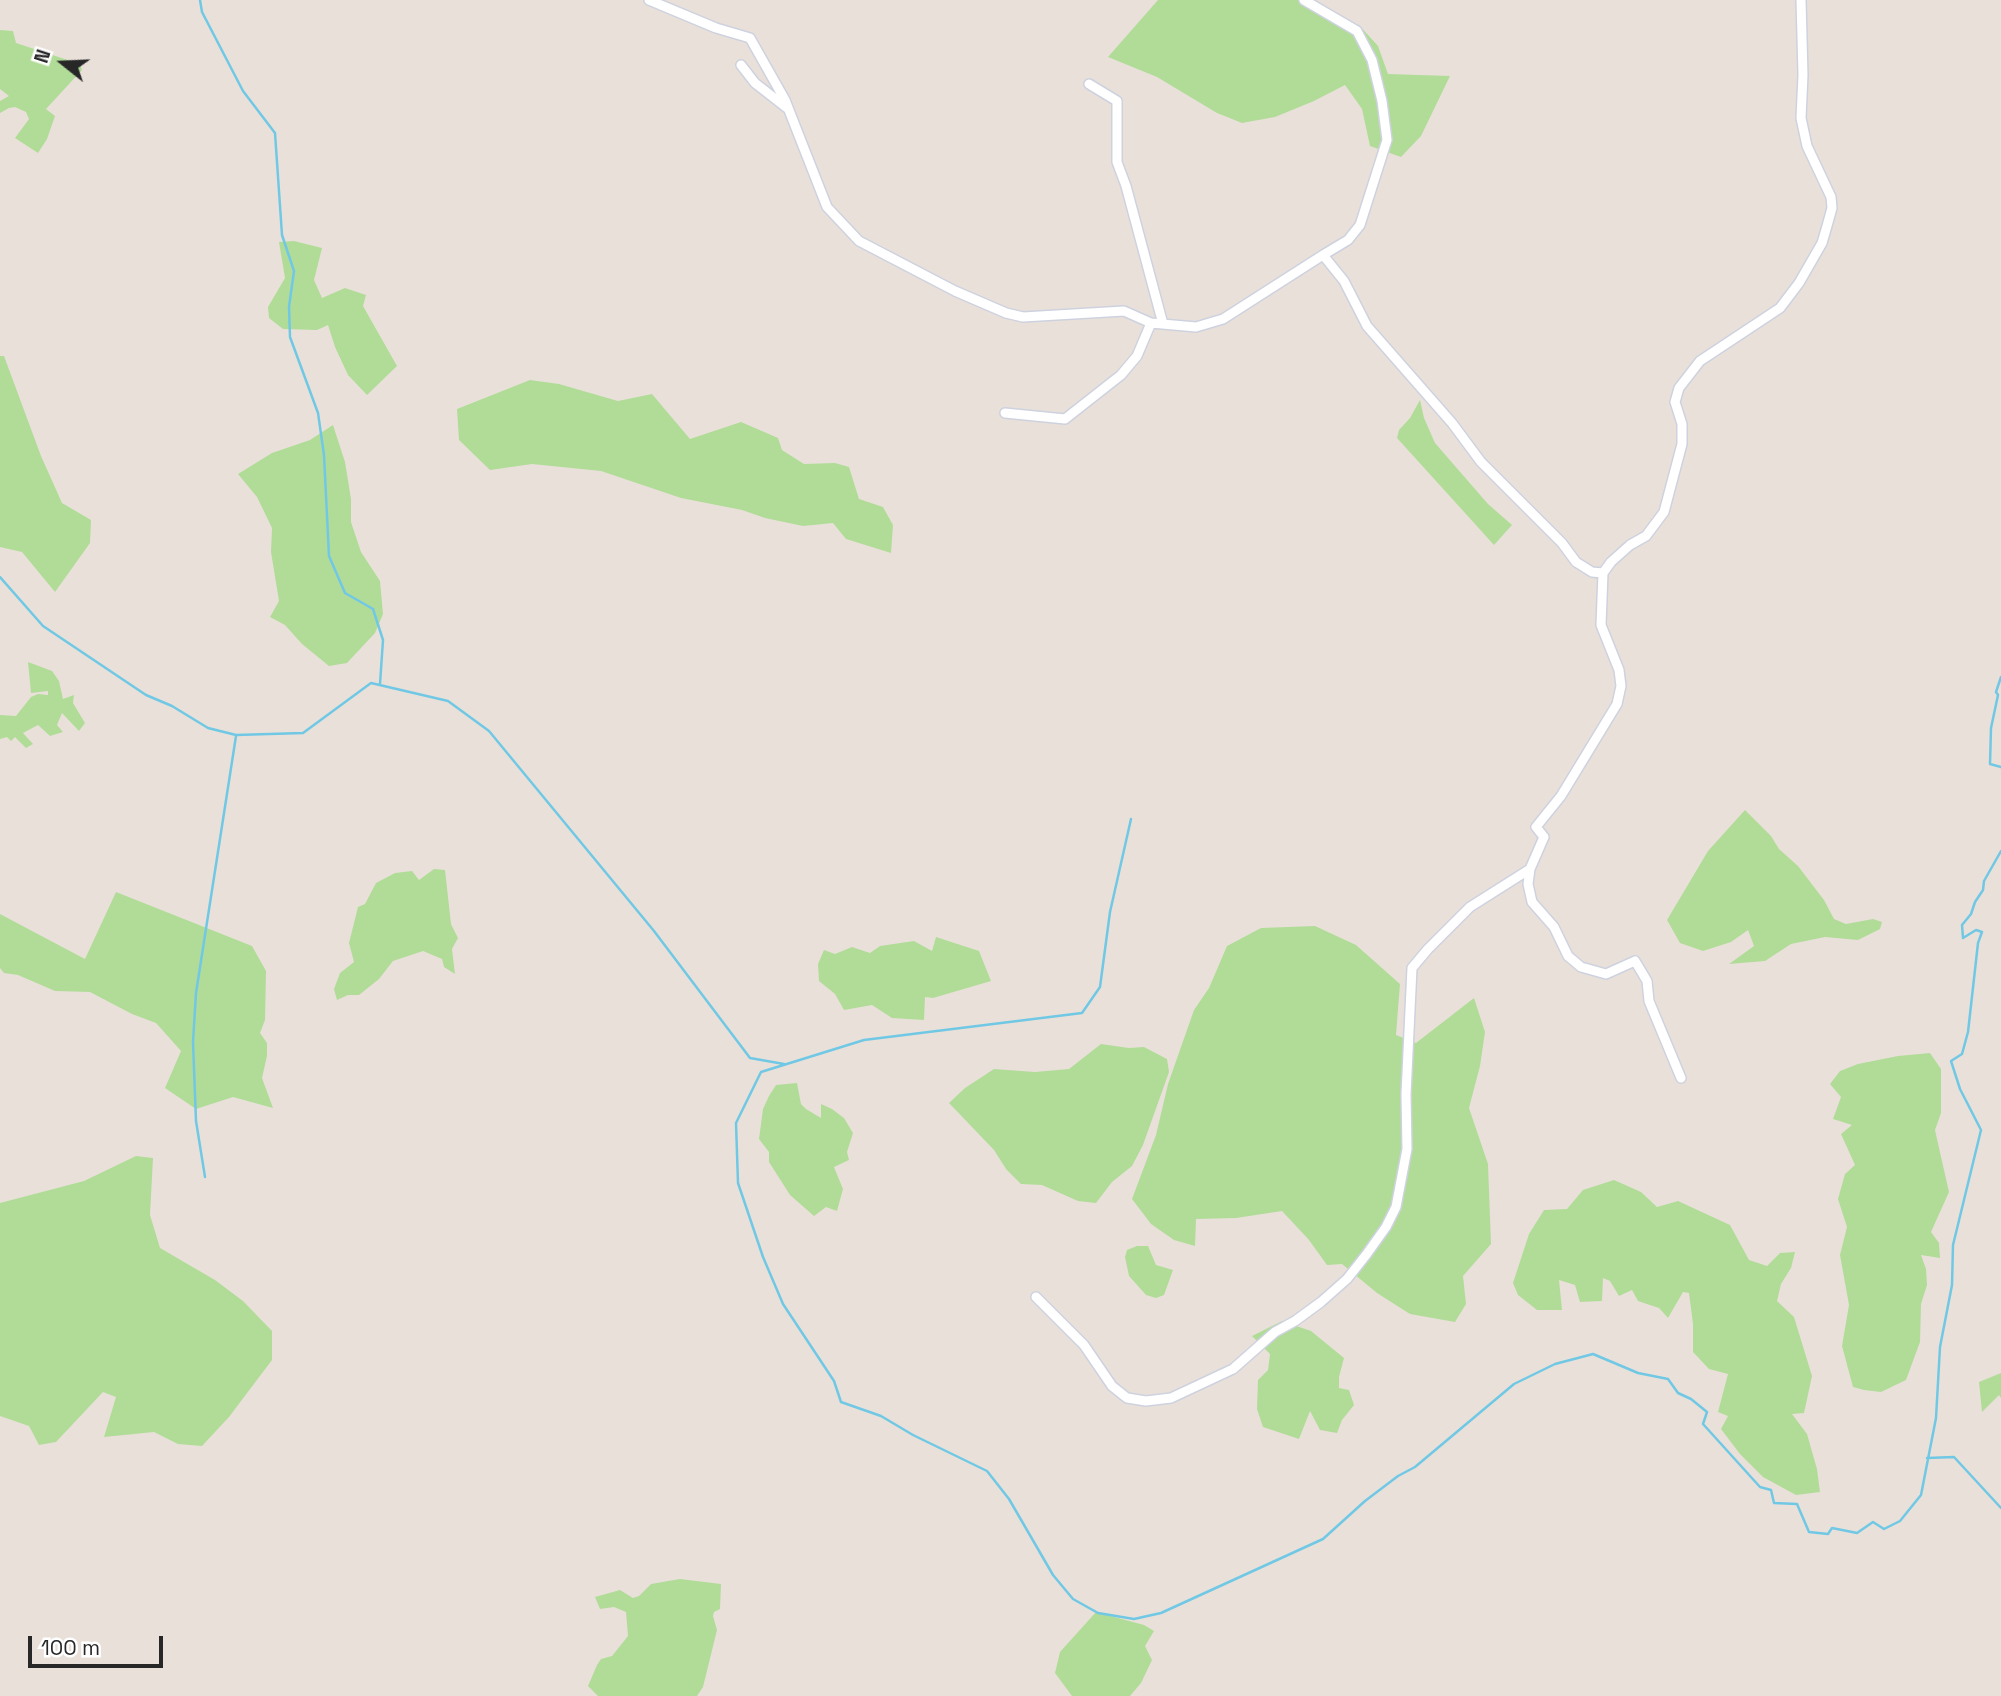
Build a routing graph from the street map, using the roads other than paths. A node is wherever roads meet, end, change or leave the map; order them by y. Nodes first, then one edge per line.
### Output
1 (649, 0) edge
2 (1304, 0) edge
3 (1801, 0) edge
4 (741, 65) dead end
5 (1089, 84) dead end
6 (789, 109) junction
7 (1323, 255) junction
8 (1151, 323) junction
9 (1163, 324) junction
10 (1005, 413) dead end
11 (1603, 573) junction
12 (1530, 869) junction
13 (1681, 1078) dead end
14 (1036, 1297) dead end

1 - 6 street
2 - 7 street
3 - 11 street
4 - 6 street
5 - 9 street
6 - 8 street
7 - 9 street
7 - 11 street
8 - 9 street
8 - 10 street
11 - 12 street
12 - 13 street
12 - 14 street

